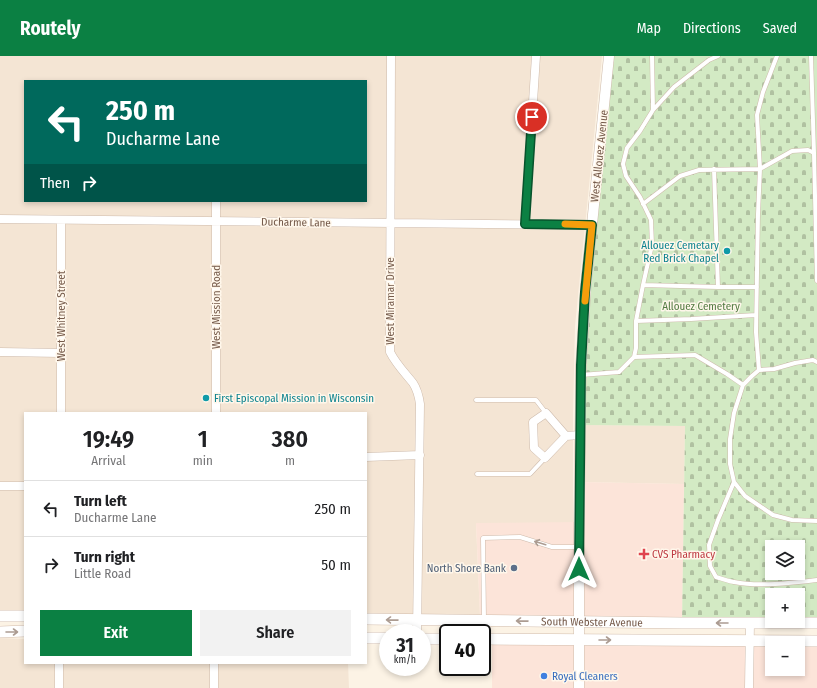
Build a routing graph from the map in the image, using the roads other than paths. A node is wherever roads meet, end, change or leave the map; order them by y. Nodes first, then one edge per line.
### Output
1 (391, 56) edge
2 (536, 56) edge
3 (609, 56) edge
4 (652, 56) edge
5 (718, 56) edge
6 (776, 56) edge
7 (810, 56) edge
8 (653, 110) junction
9 (814, 153) junction
10 (714, 169) junction
11 (760, 169) junction
12 (216, 202) edge
13 (644, 204) junction
14 (0, 219) edge
15 (61, 220) junction
16 (216, 221) junction
17 (390, 223) junction
18 (525, 224) junction
19 (592, 225) junction
20 (817, 281) edge
21 (643, 285) junction
22 (718, 288) junction
23 (756, 288) junction
24 (756, 315) junction
25 (636, 321) junction
26 (0, 352) edge
27 (61, 353) junction
28 (634, 357) junction
29 (817, 362) edge
30 (759, 370) junction
31 (581, 375) junction
32 (742, 385) junction
33 (476, 400) dead end
34 (61, 412) edge
35 (216, 412) edge
36 (546, 413) junction
37 (580, 435) junction
38 (566, 436) junction
39 (420, 455) junction
40 (367, 457) edge
41 (545, 458) junction
42 (477, 474) dead end
43 (734, 482) junction
44 (0, 486) edge
45 (24, 486) edge
46 (817, 521) edge
47 (579, 547) junction
48 (817, 580) edge
49 (0, 616) edge
50 (24, 616) edge
51 (367, 619) edge
52 (417, 620) junction
53 (484, 620) junction
54 (578, 622) junction
55 (750, 623) junction
56 (817, 623) edge
57 (417, 624) edge
58 (0, 632) edge
59 (24, 632) edge
60 (367, 638) edge
61 (379, 638) edge
62 (491, 640) edge
63 (578, 640) junction
64 (750, 641) junction
65 (817, 641) edge
66 (59, 664) edge
67 (214, 664) edge
68 (59, 688) edge
69 (214, 688) edge
70 (579, 688) edge
71 (748, 688) edge

1 - 17 street, West Miramar Drive
2 - 18 street
3 - 19 street, West Allouez Avenue
4 - 8 lane
5 - 8 lane
6 - 11 lane
7 - 9 lane
8 - 13 lane
9 - 11 lane
9 - 20 lane
10 - 11 lane
10 - 13 lane
10 - 22 lane
11 - 23 lane
12 - 16 street, West Mission Road
13 - 21 lane
14 - 15 street, Ducharme Lane
15 - 16 street, Ducharme Lane
15 - 27 street, West Whitney Street
16 - 17 street, Ducharme Lane
16 - 35 street, West Mission Road
17 - 18 street, Ducharme Lane
17 - 39 street, West Miramar Drive
18 - 19 street, Ducharme Lane
19 - 31 street, West Allouez Avenue
21 - 22 lane
21 - 25 lane
22 - 23 lane
23 - 24 lane
24 - 25 lane
24 - 30 lane
25 - 28 lane
26 - 27 street
27 - 34 street, West Whitney Street
28 - 31 lane
28 - 32 lane
29 - 30 lane
30 - 32 lane
31 - 37 street, West Allouez Avenue
32 - 43 lane
33 - 36 lane
36 - 38 street
36 - 41 street
37 - 38 street
37 - 47 street, West Allouez Avenue
38 - 41 street
39 - 40 street
39 - 52 street, West Miramar Drive
41 - 42 lane
43 - 46 lane
43 - 48 lane
44 - 45 street
47 -> 53 lane
47 - 54 street, West Allouez Avenue
49 - 50 main road
52 -> 51 main road, South Webster Avenue
52 - 53 main road, South Webster Avenue
52 - 57 street, West Miramar Drive
54 -> 53 main road, South Webster Avenue
55 -> 54 main road, South Webster Avenue
54 - 63 street, West Allouez Avenue
55 - 56 main road, South Webster Avenue
55 - 64 street
58 -> 59 main road
60 - 61 main road
62 - 63 main road, South Webster Avenue
63 -> 64 main road, South Webster Avenue
63 - 70 street, West Allouez Avenue
64 - 65 main road, South Webster Avenue
64 - 71 street
66 - 68 street
67 - 69 street

